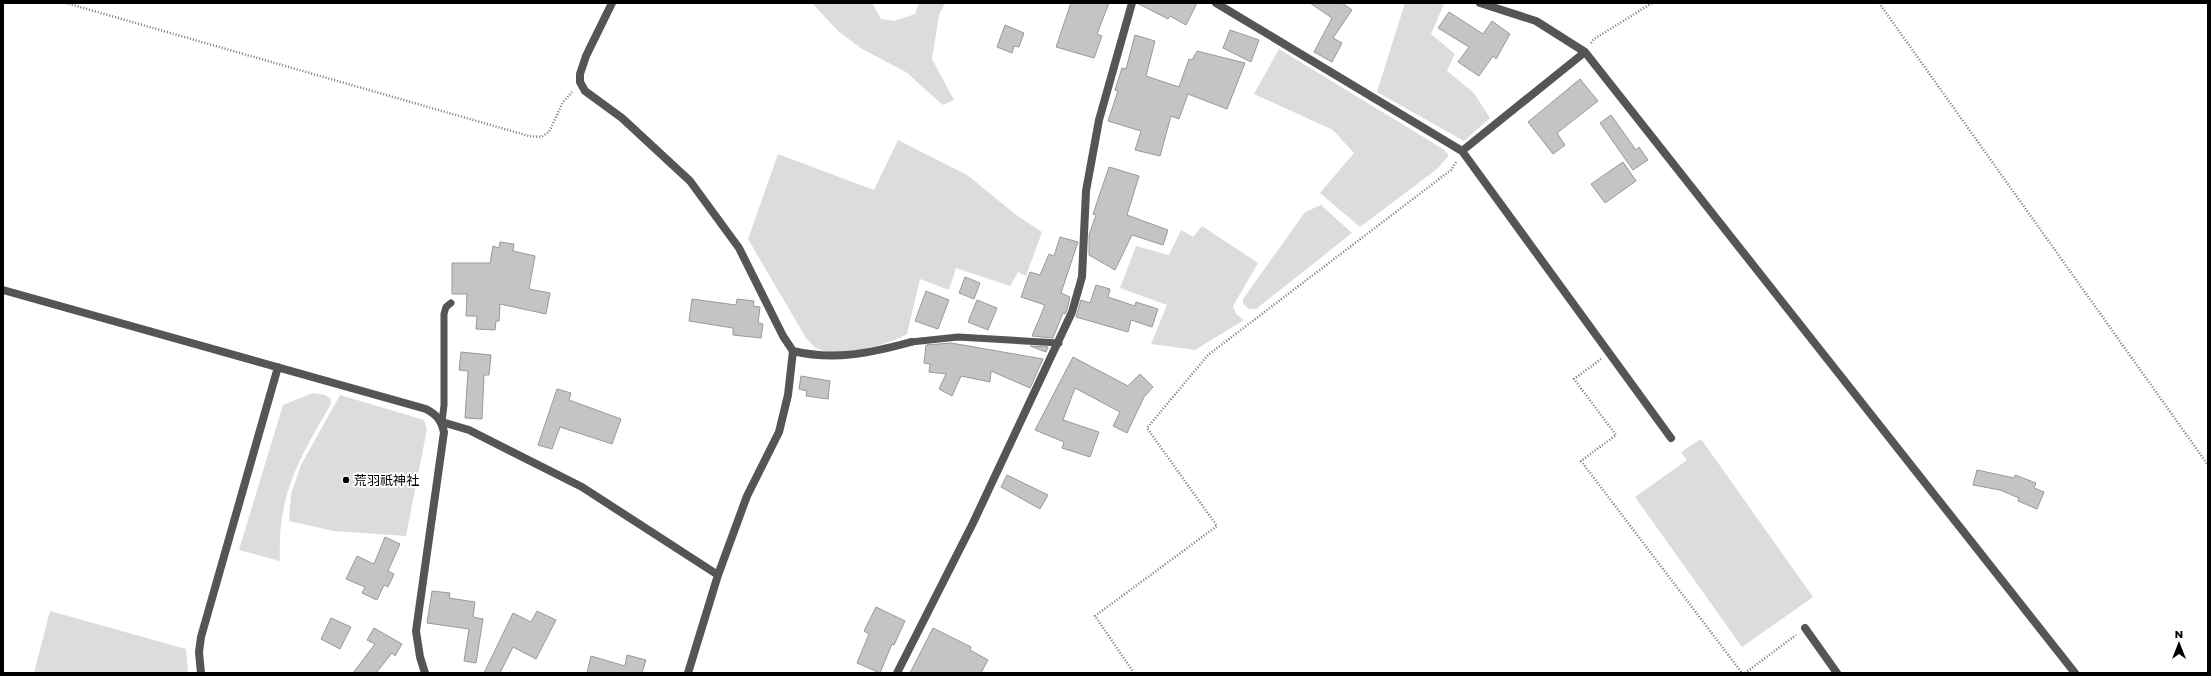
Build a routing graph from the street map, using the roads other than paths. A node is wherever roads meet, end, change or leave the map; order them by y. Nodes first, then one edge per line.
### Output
1 (612, 3) edge
2 (1132, 3) edge
3 (1216, 3) edge
4 (1480, 3) edge
5 (1584, 52) junction
6 (1462, 151) junction
7 (3, 290) edge
8 (451, 303) dead end
9 (911, 342) joint
10 (1058, 344) junction
11 (793, 351) junction
12 (278, 367) junction
13 (442, 422) junction
14 (1671, 438) dead end
15 (718, 575) junction
16 (1805, 628) road end
17 (201, 673) edge
18 (425, 673) edge
19 (688, 673) edge
20 (897, 673) edge
21 (1837, 673) edge
22 (2075, 673) edge

1 - 11 street
2 - 10 street
3 - 6 street
4 - 5 street
5 - 6 street
5 - 22 street
6 - 14 street
7 - 12 street
8 - 13 lane
9 - 10 lane
9 - 11 street
10 - 20 street
11 - 15 street
12 - 13 street
12 - 17 street
13 - 15 street
13 - 18 street
15 - 19 street
16 - 21 street

